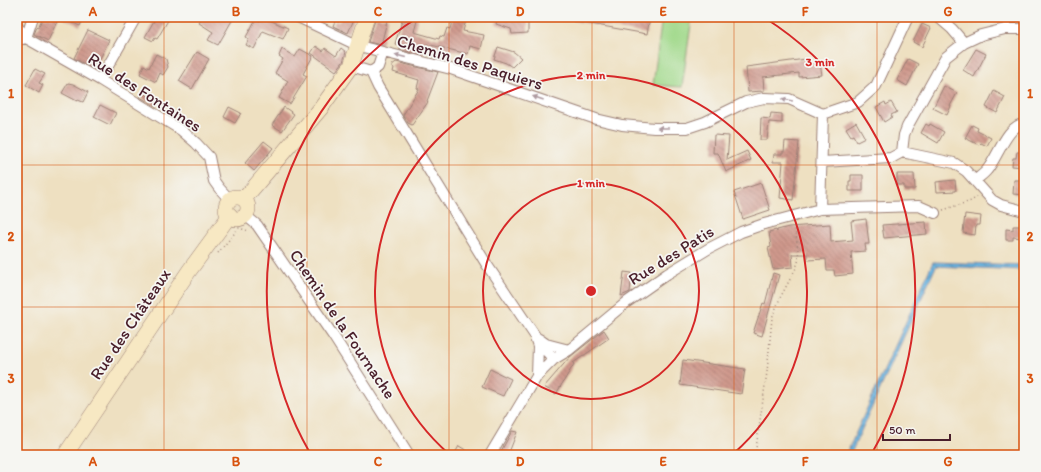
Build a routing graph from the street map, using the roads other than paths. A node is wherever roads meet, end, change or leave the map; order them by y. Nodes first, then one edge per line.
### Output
1 (33, 17) edge
2 (136, 17) edge
3 (298, 17) edge
4 (367, 17) edge
5 (908, 17) edge
6 (938, 17) edge
7 (17, 26) edge
8 (1024, 29) edge
9 (21, 39) edge
10 (964, 42) junction
11 (358, 46) junction
12 (383, 52) junction
13 (351, 66) junction
14 (371, 72) junction
15 (100, 80) junction
16 (823, 114) junction
17 (1024, 124) edge
18 (902, 152) junction
19 (822, 162) junction
20 (975, 180) junction
21 (237, 199) junction
22 (820, 209) junction
23 (1024, 211) edge
24 (936, 213) road end
25 (238, 215) junction
26 (535, 337) junction
27 (569, 350) junction
28 (554, 359) junction
29 (537, 376) junction
30 (65, 455) edge
31 (409, 455) edge
32 (490, 455) edge

1 - 9 street
2 - 15 street
3 - 11 street, Chemin des Paquiers
4 - 11 street
5 - 16 street
6 - 10 street
7 - 9 street
8 - 10 street
9 - 15 street, Rue des Fontaines
10 - 18 street
11 - 12 street, Chemin des Paquiers
11 - 13 street
12 - 14 street
16 -> 12 street, Chemin des Paquiers
13 - 14 street
13 - 21 street
14 - 26 street
15 - 21 street, Rue des Fontaines
16 - 19 street
17 - 20 street
18 - 19 street
18 - 20 street
19 - 22 street
20 - 23 street
21 - 25 street
22 - 24 street, Rue des Patis
22 - 27 street, Rue des Patis
25 - 30 street, Rue des Châteaux
25 - 31 street, Chemin de la Fournache
26 - 27 street
26 - 28 street
26 - 29 street
27 - 28 street, Rue des Patis
28 - 29 street, Rue des Patis
29 - 32 street, Rue des Patis

